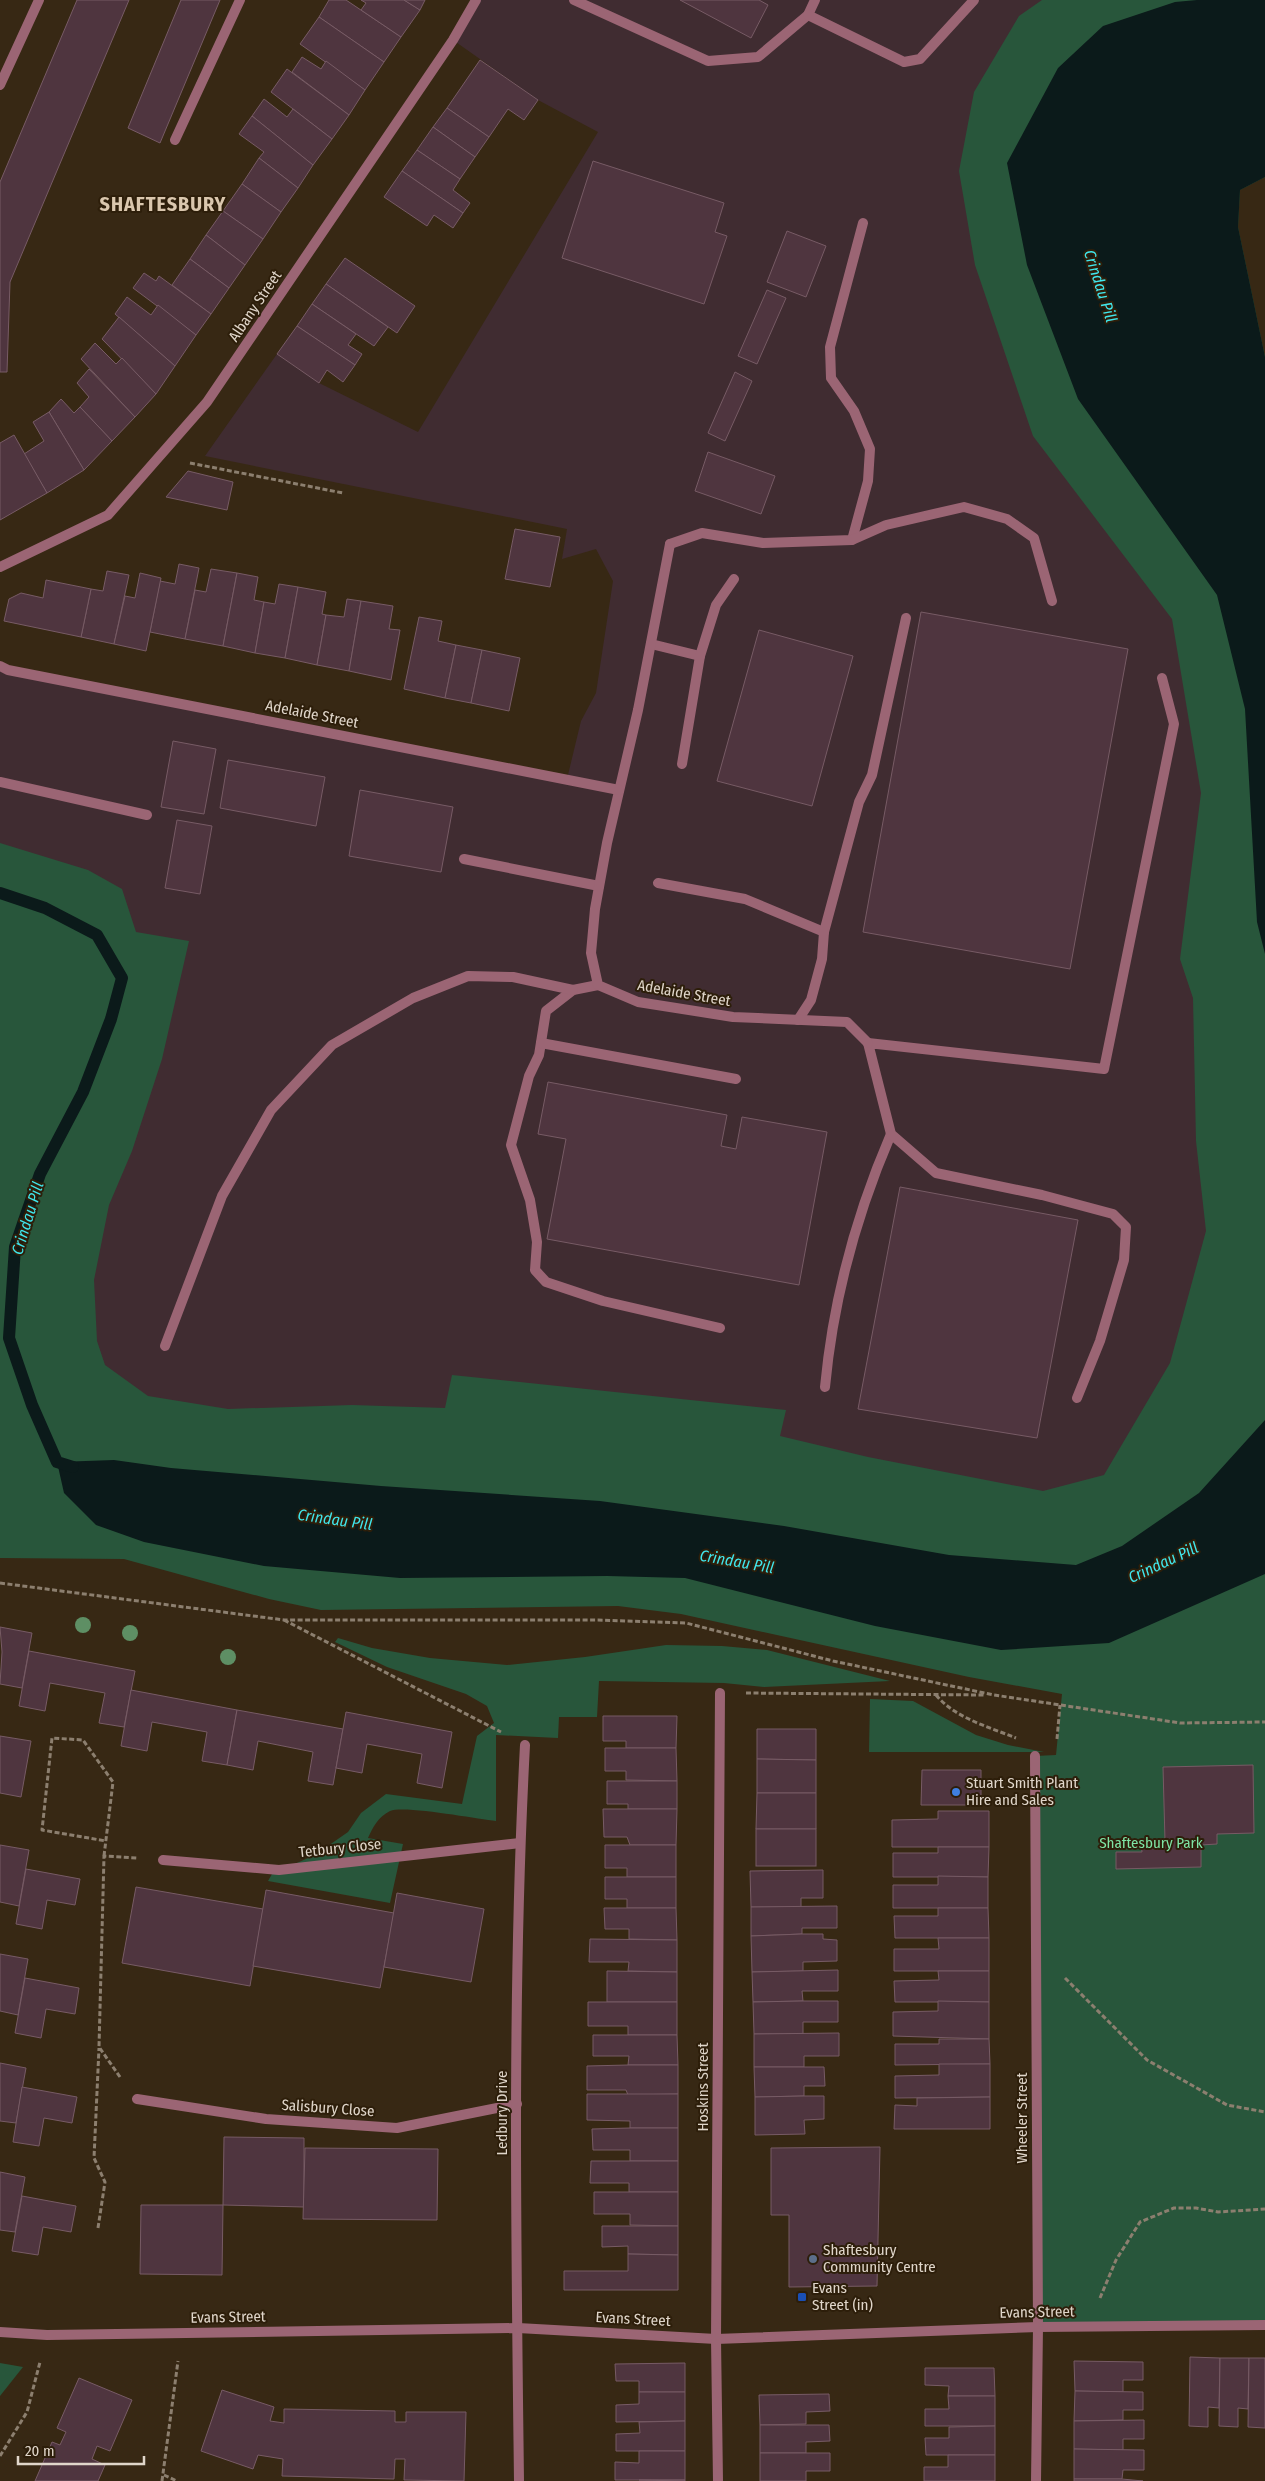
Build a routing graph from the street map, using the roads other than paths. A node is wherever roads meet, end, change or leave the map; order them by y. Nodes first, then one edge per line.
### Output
1 (39, 0) edge
2 (240, 0) edge
3 (476, 0) edge
4 (574, 0) edge
5 (815, 0) edge
6 (974, 0) edge
7 (808, 15) junction
8 (0, 85) edge
9 (175, 140) dead end
10 (863, 223) dead end
11 (852, 540) junction
12 (0, 567) edge
13 (734, 579) dead end
14 (1052, 601) dead end
15 (906, 618) dead end
16 (651, 644) junction
17 (700, 656) junction
18 (0, 666) edge
19 (1162, 678) dead end
20 (682, 764) dead end
21 (0, 782) edge
22 (620, 790) junction
23 (148, 815) dead end
24 (464, 859) dead end
25 (658, 883) dead end
26 (599, 886) junction
27 (824, 932) junction
28 (598, 985) junction
29 (573, 990) junction
30 (798, 1020) junction
31 (868, 1043) junction
32 (541, 1044) junction
33 (736, 1079) dead end
34 (891, 1134) junction
35 (720, 1328) dead end
36 (165, 1346) dead end
37 (825, 1387) dead end
38 (1077, 1398) dead end
39 (720, 1693) road end
40 (525, 1745) road end
41 (1035, 1756) dead end
42 (520, 1843) junction
43 (163, 1860) road end
44 (137, 2099) road end
45 (517, 2104) junction
46 (1038, 2326) junction
47 (1265, 2326) edge
48 (518, 2328) junction
49 (0, 2332) edge
50 (716, 2338) junction
51 (520, 2481) edge
52 (718, 2481) edge
53 (1036, 2481) edge

1 - 8 street
2 - 9 street
3 - 12 street, Albany Street
4 - 7 street
5 - 7 street
6 - 7 street
10 - 11 street
11 - 14 street
11 - 16 street
13 - 17 street
15 - 27 street
16 - 17 street
16 - 22 street
17 - 20 street
18 - 22 street, Adelaide Street
19 - 31 street
21 - 23 street
22 - 26 street
24 - 26 street
25 - 27 street
26 - 28 street
27 - 30 street
28 - 29 street
28 - 30 street, Adelaide Street
29 - 32 street
29 - 36 street
30 - 31 street, Adelaide Street
31 - 34 street
32 - 33 street
32 - 35 street
34 - 37 street
34 - 38 street
39 - 50 street, Hoskins Street
40 - 42 street, Ledbury Drive
41 - 46 street, Wheeler Street
42 - 43 street, Tetbury Close
42 - 45 street, Ledbury Drive
44 - 45 street, Salisbury Close
45 - 48 street, Ledbury Drive
46 - 47 street, Evans Street
46 - 50 street, Evans Street
46 - 53 street, Wheeler Street
48 - 49 street, Evans Street
48 - 50 street, Evans Street
48 - 51 street, Ledbury Drive
50 - 52 street, Hoskins Street

